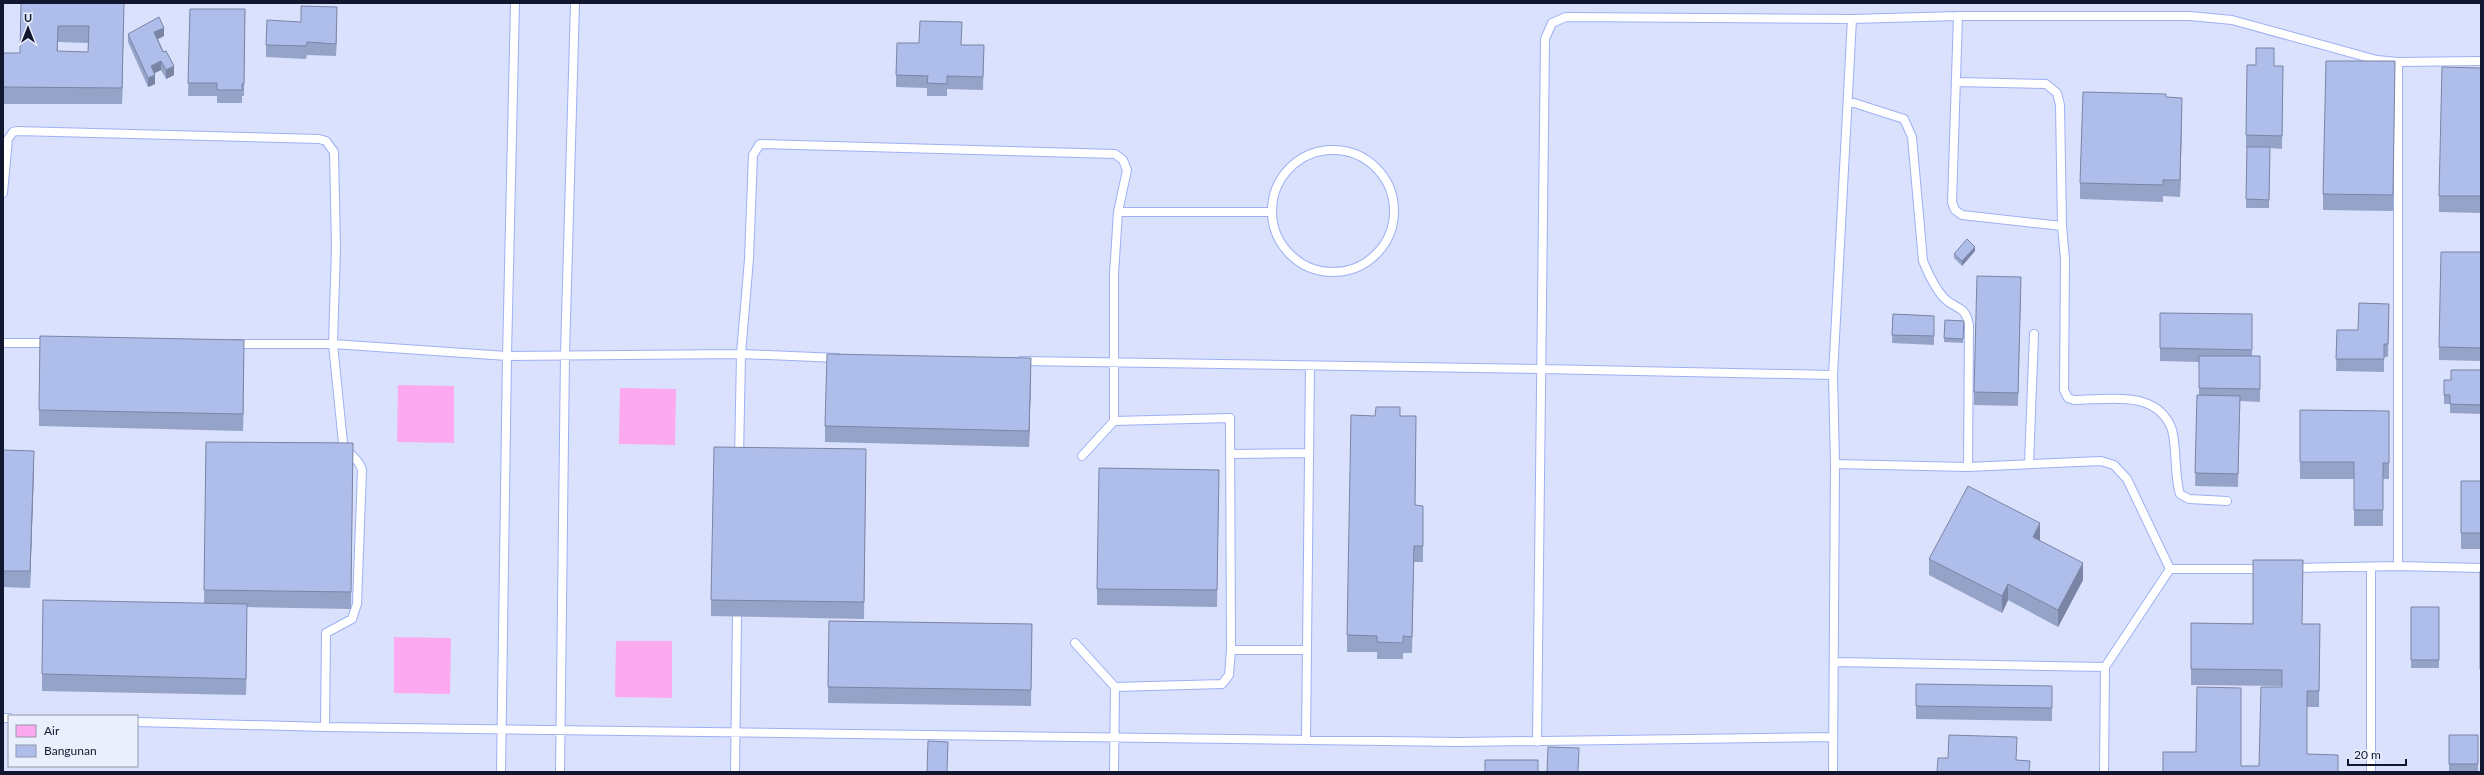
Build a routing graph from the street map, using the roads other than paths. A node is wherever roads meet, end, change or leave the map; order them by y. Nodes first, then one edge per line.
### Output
1 (515, 3) edge
2 (575, 3) edge
3 (1958, 16) junction
4 (1852, 19) junction
5 (2481, 61) edge
6 (2398, 62) junction
7 (1957, 82) junction
8 (1848, 102) junction
9 (3, 193) edge
10 (1118, 212) junction
11 (1271, 212) junction
12 (2062, 226) junction
13 (2034, 334) dead end
14 (3, 343) edge
15 (60, 343) edge
16 (224, 344) edge
17 (333, 344) junction
18 (565, 354) junction
19 (741, 354) junction
20 (507, 356) junction
21 (850, 358) edge
22 (1014, 361) edge
23 (1115, 362) junction
24 (1310, 366) junction
25 (1541, 369) junction
26 (1833, 375) junction
27 (1114, 421) junction
28 (1230, 454) junction
29 (1309, 454) junction
30 (1082, 456) dead end
31 (739, 464) edge
32 (1835, 464) junction
33 (2029, 464) junction
34 (1968, 467) junction
35 (2227, 501) dead end
36 (2398, 566) junction
37 (2286, 568) edge
38 (2372, 568) junction
39 (2481, 568) edge
40 (2170, 569) junction
41 (2271, 569) edge
42 (736, 617) edge
43 (1076, 643) dead end
44 (1231, 650) junction
45 (1308, 650) junction
46 (1835, 662) junction
47 (2105, 667) junction
48 (1115, 687) junction
49 (138, 722) edge
50 (325, 727) junction
51 (502, 728) junction
52 (560, 729) junction
53 (734, 733) junction
54 (1834, 737) junction
55 (1114, 739) junction
56 (1306, 740) junction
57 (1537, 742) junction
58 (501, 772) edge
59 (560, 772) edge
60 (735, 772) edge
61 (1114, 772) edge
62 (1833, 772) edge
63 (2104, 772) edge
64 (2371, 772) edge

1 - 20 lane
2 - 18 lane
3 - 4 lane
3 - 6 lane
3 - 7 lane
4 - 8 lane
4 - 25 lane
5 - 6 lane
6 - 36 lane
7 - 12 lane
7 - 12 lane
8 - 26 lane
8 - 34 lane
9 - 17 lane
10 - 11 lane
10 - 19 lane
10 - 23 lane
11 - 11 lane
12 - 35 lane
13 - 33 lane
14 - 15 lane
16 - 17 lane
17 - 20 lane
17 - 50 lane
18 - 19 lane
18 - 20 lane
18 - 52 lane
19 - 21 lane
19 - 31 lane
20 - 51 lane
22 - 23 lane
23 - 24 lane
23 - 27 lane
24 - 25 lane
24 - 29 lane
25 - 26 lane
25 - 57 lane
26 - 32 lane
27 - 28 lane
27 - 30 lane
28 - 29 lane
28 - 44 lane
29 - 45 lane
32 - 34 lane
32 - 46 lane
33 - 34 lane
33 - 40 lane
36 - 38 lane
36 - 39 lane
37 - 38 lane
38 - 64 lane
40 - 41 lane
40 - 47 lane
42 - 53 lane
43 - 48 lane
44 - 45 lane
44 - 48 lane
45 - 56 lane
46 - 47 lane
46 - 54 lane
47 - 63 lane
48 - 55 lane
49 - 50 lane
50 - 51 lane
51 - 52 lane
51 - 58 lane
52 - 53 lane
52 - 59 lane
53 - 55 lane
53 - 60 lane
54 - 57 lane
54 - 62 lane
55 - 56 lane
55 - 61 lane
56 - 57 lane

